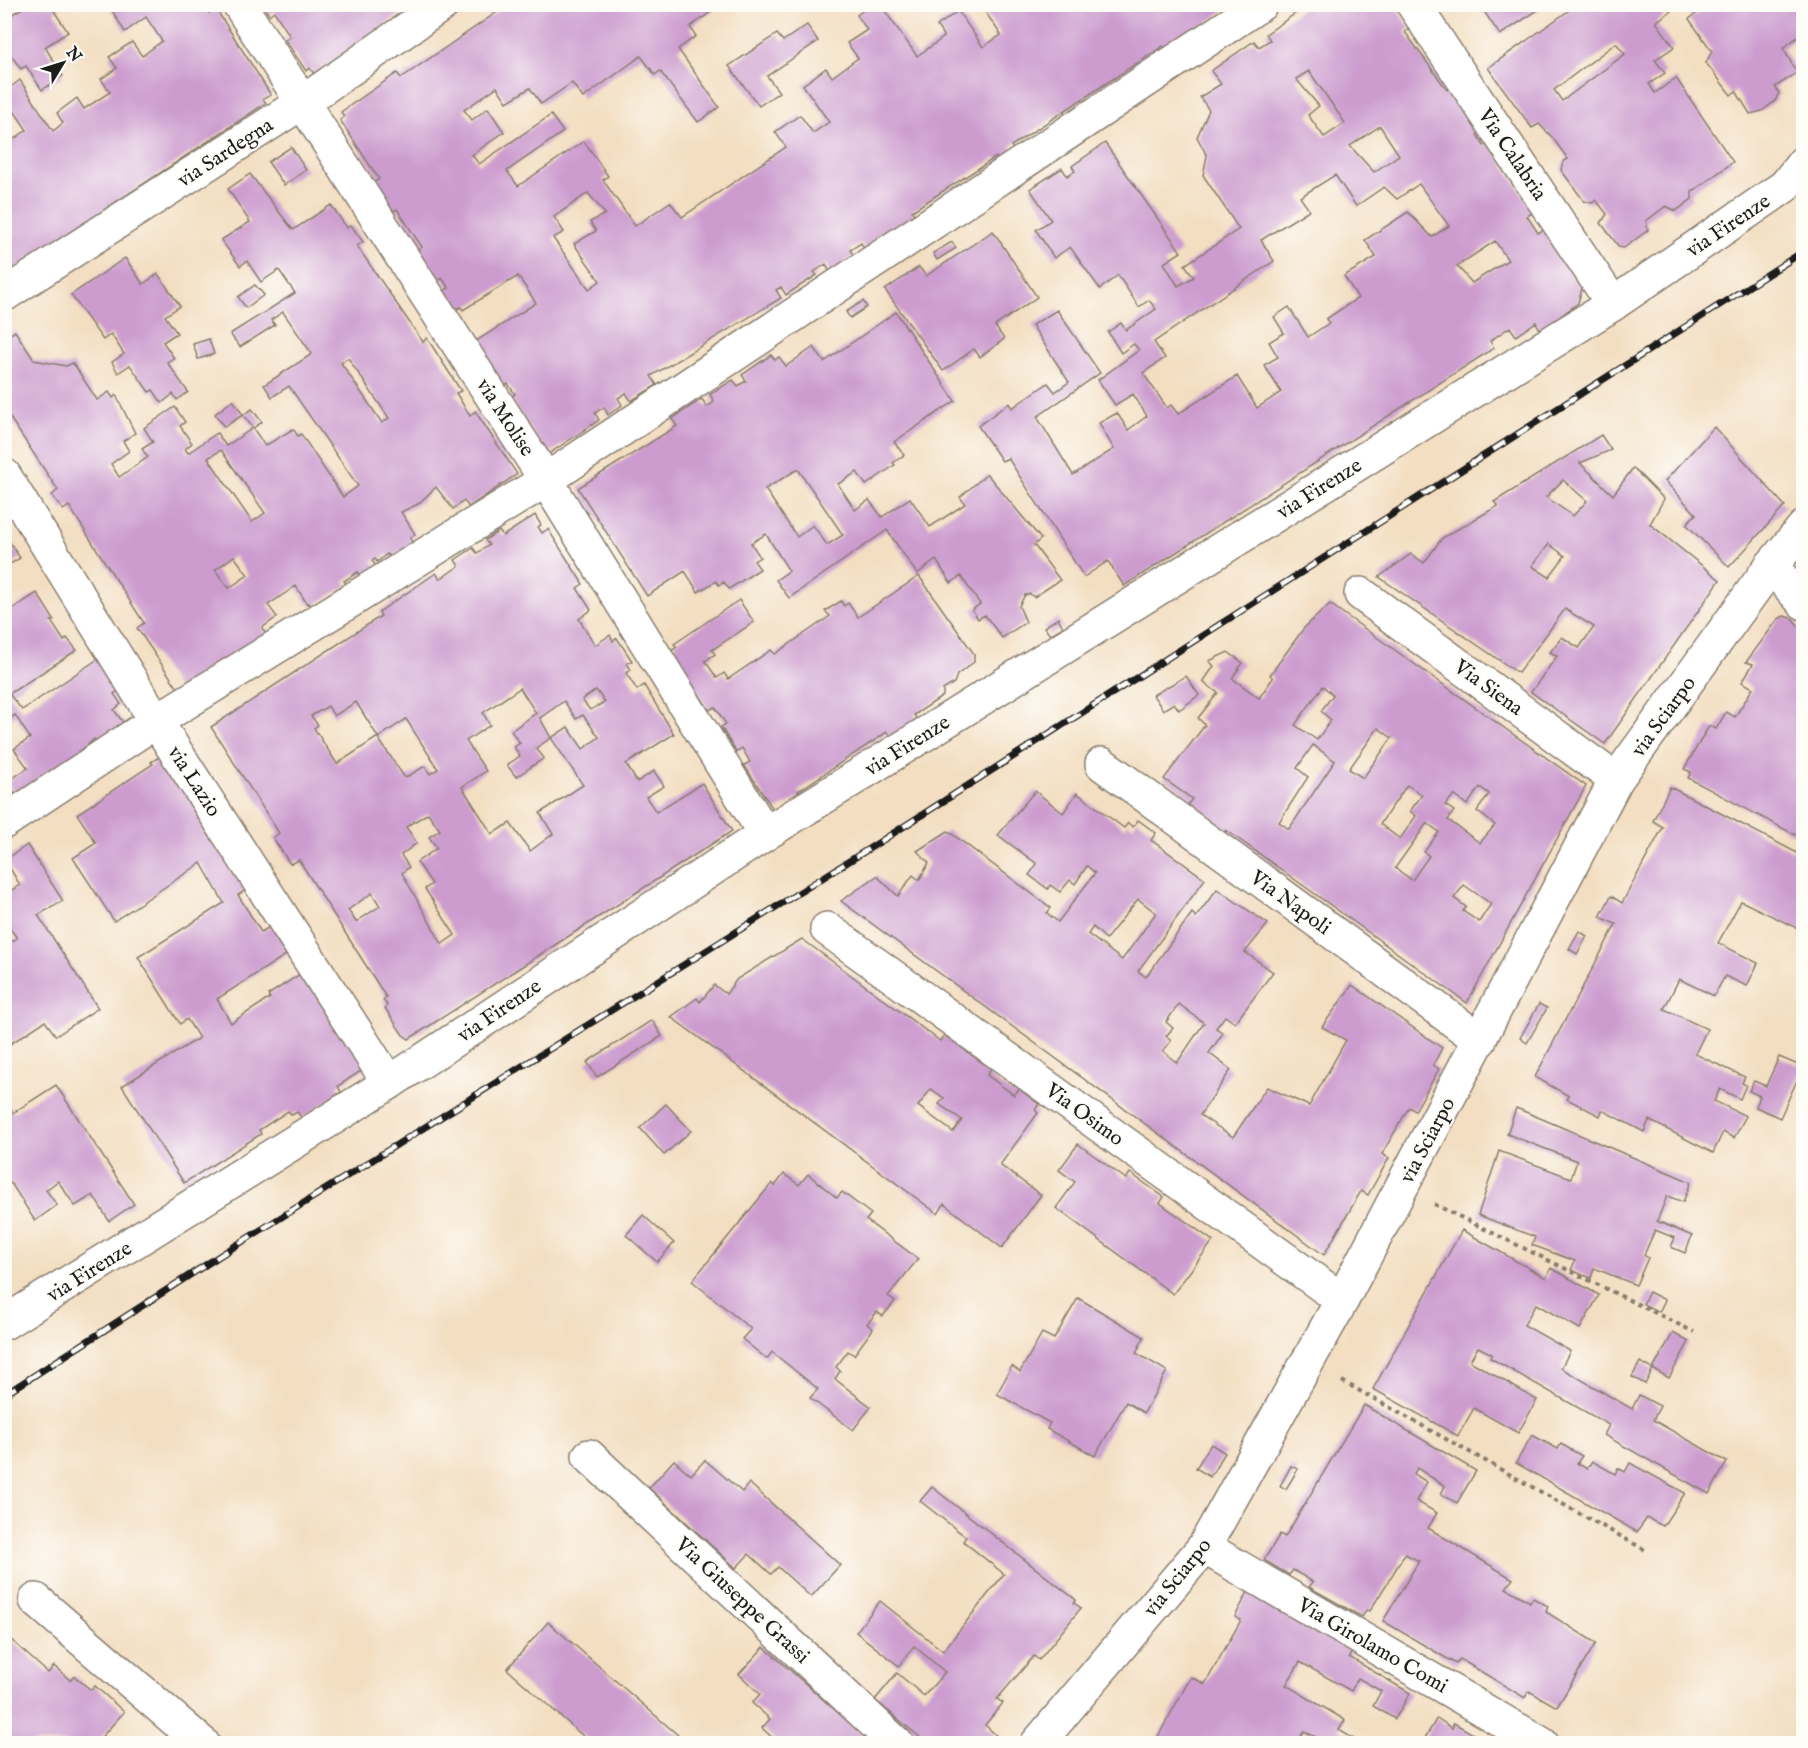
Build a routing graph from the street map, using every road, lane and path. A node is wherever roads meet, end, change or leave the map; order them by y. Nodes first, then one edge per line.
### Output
1 (239, 4) edge
2 (443, 4) edge
3 (1261, 4) edge
4 (1413, 4) edge
5 (303, 102) junction
6 (1803, 162) edge
7 (4, 295) edge
8 (1613, 304) junction
9 (4, 476) edge
10 (546, 480) junction
11 (1803, 527) edge
12 (1771, 566) junction
13 (1361, 594) dead end
14 (1803, 603) edge
15 (156, 721) junction
16 (1102, 764) dead end
17 (1616, 780) junction
18 (4, 822) edge
19 (765, 834) junction
20 (827, 928) dead end
21 (1480, 1040) junction
22 (389, 1083) junction
23 (1401, 1188) junction
24 (1342, 1300) junction
25 (8, 1313) edge
26 (1694, 1332) dead end
27 (1308, 1361) junction
28 (589, 1456) dead end
29 (1204, 1547) junction
30 (1647, 1551) dead end
31 (36, 1600) dead end
32 (203, 1743) edge
33 (897, 1743) edge
34 (1037, 1743) edge
35 (1542, 1743) edge

1 - 5 street, via Molise
2 - 5 street, via Sardegna
3 - 10 street
4 - 8 street, Via Calabria
5 - 7 street, via Sardegna
5 - 10 street, via Molise
6 - 8 street, via Firenze
8 - 19 street, via Firenze
9 - 15 street, via Lazio
10 - 15 street
10 - 19 street, via Molise
11 - 12 street, via Sciarpo
12 - 14 street
12 - 17 street, via Sciarpo
13 - 17 street, Via Siena
15 - 18 street
15 - 22 street, via Lazio
16 - 21 street, Via Napoli
17 - 21 street, via Sciarpo
19 - 22 street, via Firenze
20 - 24 street, Via Osimo
21 - 23 street, via Sciarpo
22 - 25 street, via Firenze
23 - 24 street, via Sciarpo
23 - 26 path
24 - 27 street, via Sciarpo
27 - 29 street, via Sciarpo
27 - 30 path
28 - 33 street, Via Giuseppe Grassi
29 - 34 street, via Sciarpo
29 - 35 street, Via Girolamo Comi
31 - 32 street

